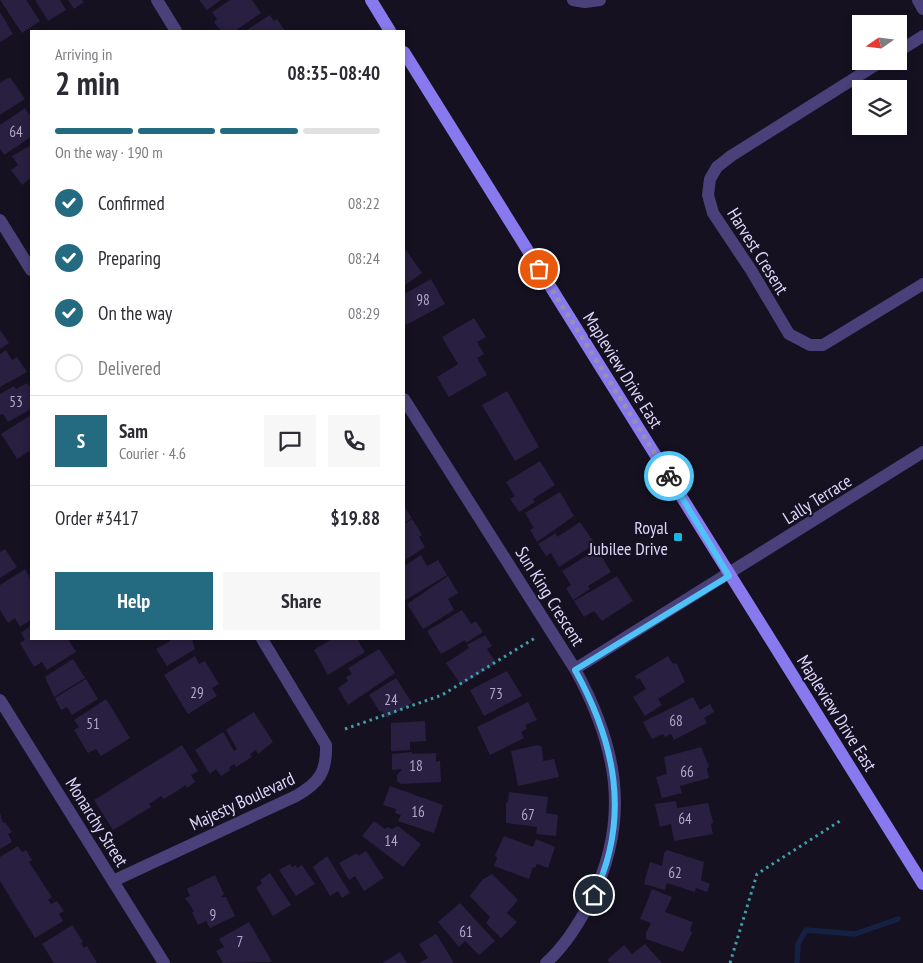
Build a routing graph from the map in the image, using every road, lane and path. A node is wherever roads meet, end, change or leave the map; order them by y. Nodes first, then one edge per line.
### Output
1 (157, 0) edge
2 (371, 0) edge
3 (573, 0) edge
4 (600, 0) edge
5 (918, 0) edge
6 (923, 9) edge
7 (175, 30) edge
8 (389, 30) edge
9 (923, 36) edge
10 (908, 45) edge
11 (405, 54) edge
12 (868, 70) edge
13 (0, 220) edge
14 (30, 268) edge
15 (923, 284) edge
16 (405, 400) edge
17 (923, 452) edge
18 (729, 576) junction
19 (535, 638) dead end
20 (263, 640) edge
21 (575, 670) junction
22 (0, 700) edge
23 (345, 729) dead end
24 (843, 819) dead end
25 (113, 881) junction
26 (923, 884) edge
27 (164, 963) edge
28 (546, 963) edge
29 (730, 963) edge

1 - 7 street
2 - 8 main road
3 - 4 street
5 - 6 street
9 - 10 street
11 - 18 main road, Mapleview Drive East
12 - 15 street, Harvest Cresent
13 - 14 street
16 - 21 street, Sun King Crescent
17 - 18 street, Lally Terrace
18 - 21 street
18 - 26 main road, Mapleview Drive East
19 - 23 path
20 - 25 street, Majesty Boulevard
21 - 28 street, Sun King Crescent
22 - 25 street, Monarchy Street
24 - 29 path
25 - 27 street, Monarchy Street

